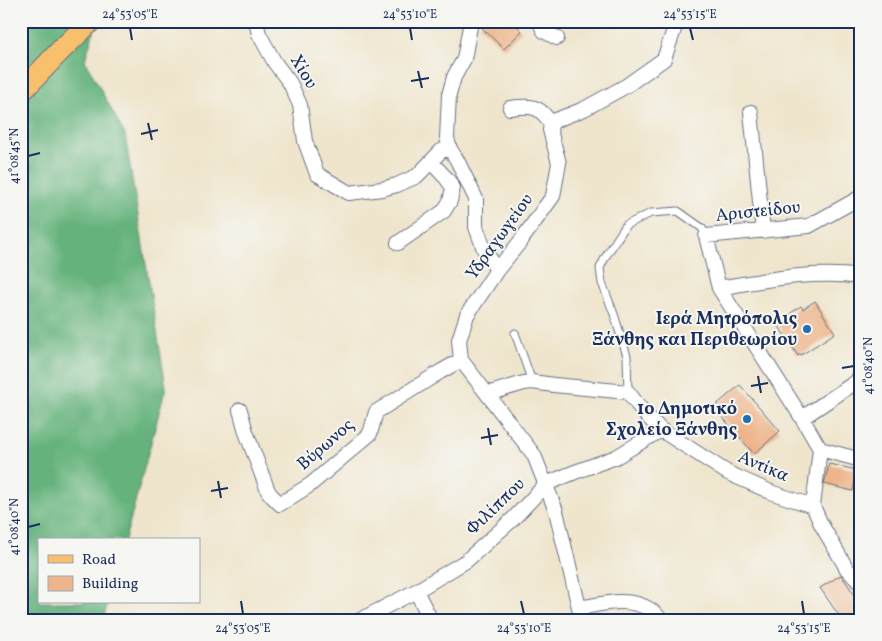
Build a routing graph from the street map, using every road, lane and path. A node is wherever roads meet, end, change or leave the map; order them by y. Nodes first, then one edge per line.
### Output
1 (91, 21) edge
2 (256, 21) edge
3 (470, 21) edge
4 (539, 21) edge
5 (677, 21) edge
6 (557, 38) dead end
7 (21, 92) edge
8 (510, 108) dead end
9 (751, 112) dead end
10 (551, 124) junction
11 (450, 149) junction
12 (431, 162) junction
13 (861, 197) edge
14 (763, 231) junction
15 (706, 236) junction
16 (398, 243) dead end
17 (497, 270) junction
18 (861, 277) edge
19 (719, 288) junction
20 (515, 333) dead end
21 (461, 360) junction
22 (859, 378) edge
23 (532, 382) junction
24 (628, 392) junction
25 (487, 394) junction
26 (861, 396) edge
27 (240, 410) dead end
28 (802, 418) junction
29 (661, 430) junction
30 (820, 449) junction
31 (861, 460) edge
32 (546, 484) junction
33 (813, 506) junction
34 (861, 584) edge
35 (416, 591) junction
36 (581, 614) edge
37 (360, 620) edge
38 (431, 620) edge
39 (662, 620) edge

1 - 7 main road
2 - 12 street, Χίου
3 - 11 street
4 - 6 street
5 - 10 street
8 - 10 street
9 - 14 street
10 - 17 street, Υδραγωγείου
11 - 12 street
11 - 17 street
12 - 16 street
13 - 14 street, Αριστείδου
14 - 15 street, Αριστείδου
15 - 19 street, Αριστείδου
15 - 24 lane
17 - 21 street, Υδραγωγείου
18 - 19 street
19 - 28 street, Αριστείδου
20 - 23 lane
21 - 25 street
21 - 27 street, Βύρωνος
22 - 26 street
22 - 28 street
23 - 24 street
23 - 25 street
24 - 29 street, Αντίκα
25 - 32 street
28 - 30 street, Αριστείδου
29 - 32 street, Φιλίππου
29 - 33 street, Αντίκα
30 - 31 street
30 - 33 street
32 - 35 street, Φιλίππου
32 - 36 street
33 - 34 street
35 - 37 street, Φιλίππου
35 - 38 street
36 - 39 street

